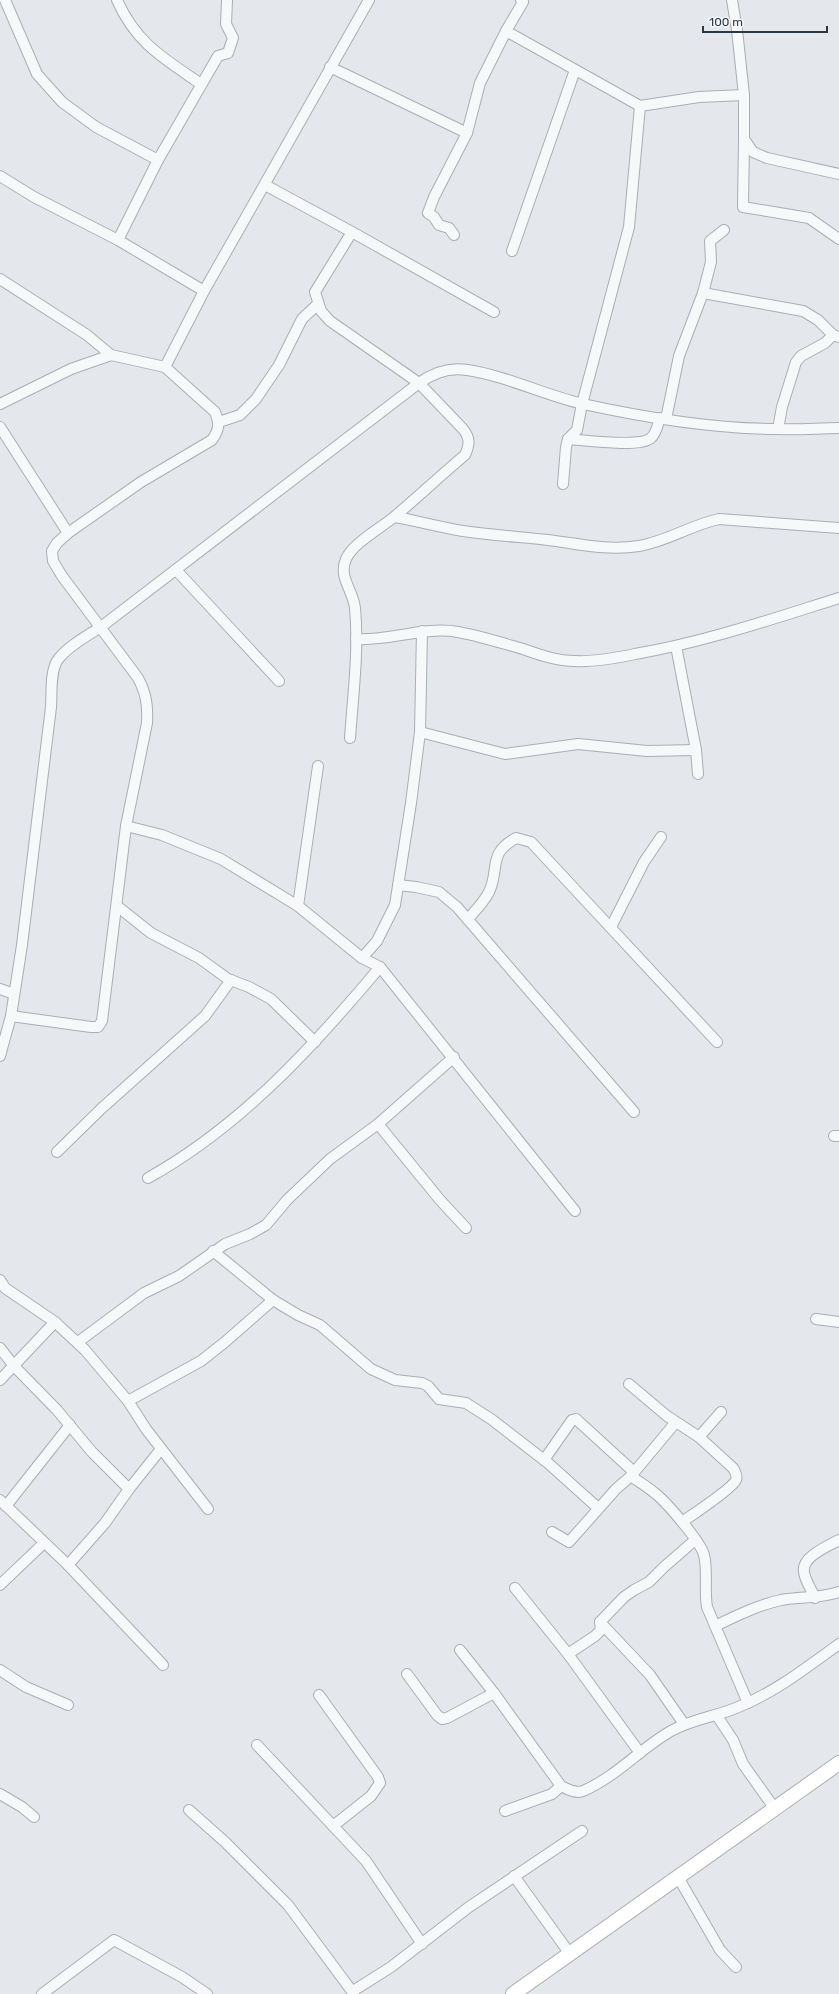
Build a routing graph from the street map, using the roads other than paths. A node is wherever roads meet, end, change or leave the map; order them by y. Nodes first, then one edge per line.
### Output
1 (5, 0) edge
2 (116, 0) edge
3 (227, 0) edge
4 (369, 0) edge
5 (521, 0) edge
6 (732, 0) edge
7 (506, 31) junction
8 (330, 67) junction
9 (575, 70) junction
10 (201, 84) junction
11 (744, 95) junction
12 (640, 106) junction
13 (467, 133) junction
14 (744, 139) junction
15 (158, 160) junction
16 (839, 174) edge
17 (0, 176) edge
18 (265, 185) junction
19 (724, 230) dead end
20 (352, 232) junction
21 (454, 235) dead end
22 (839, 239) edge
23 (118, 240) junction
24 (512, 251) dead end
25 (2, 282) edge
26 (204, 291) junction
27 (702, 292) junction
28 (318, 304) junction
29 (494, 312) dead end
30 (836, 336) edge
31 (111, 355) junction
32 (165, 367) junction
33 (419, 383) junction
34 (0, 404) edge
35 (582, 404) junction
36 (663, 419) junction
37 (219, 422) junction
38 (0, 426) edge
39 (839, 428) edge
40 (778, 429) junction
41 (568, 439) junction
42 (563, 484) dead end
43 (394, 517) junction
44 (839, 528) edge
45 (68, 533) junction
46 (176, 570) junction
47 (839, 598) edge
48 (101, 627) junction
49 (422, 631) junction
50 (356, 640) junction
51 (676, 646) junction
52 (279, 681) dead end
53 (420, 732) junction
54 (350, 738) dead end
55 (696, 750) junction
56 (318, 766) dead end
57 (698, 774) dead end
58 (126, 826) junction
59 (661, 837) dead end
60 (398, 885) junction
61 (117, 906) junction
62 (298, 906) junction
63 (468, 919) junction
64 (611, 928) junction
65 (362, 958) junction
66 (380, 967) junction
67 (231, 980) junction
68 (0, 989) edge
69 (14, 994) junction
70 (11, 1016) junction
71 (315, 1042) junction
72 (717, 1042) dead end
73 (0, 1056) edge
74 (454, 1057) junction
75 (634, 1112) dead end
76 (378, 1124) junction
77 (57, 1152) dead end
78 (148, 1178) dead end
79 (575, 1211) dead end
80 (466, 1228) dead end
81 (213, 1251) junction
82 (0, 1280) edge
83 (273, 1300) junction
84 (816, 1319) dead end
85 (55, 1322) junction
86 (839, 1322) edge
87 (78, 1342) junction
88 (0, 1348) edge
89 (14, 1366) junction
90 (0, 1380) edge
91 (629, 1384) dead end
92 (128, 1401) junction
93 (721, 1412) dead end
94 (676, 1422) junction
95 (70, 1425) junction
96 (698, 1437) junction
97 (161, 1449) junction
98 (544, 1460) junction
99 (632, 1474) junction
100 (129, 1488) junction
101 (3, 1503) edge
102 (598, 1508) junction
103 (208, 1510) dead end
104 (682, 1522) junction
105 (552, 1532) dead end
106 (696, 1540) junction
107 (839, 1540) edge
108 (44, 1543) junction
109 (68, 1565) junction
110 (0, 1585) edge
111 (515, 1588) dead end
112 (839, 1592) edge
113 (815, 1598) junction
114 (600, 1622) junction
115 (715, 1626) junction
116 (839, 1644) edge
117 (460, 1650) dead end
118 (568, 1654) junction
119 (163, 1665) dead end
120 (0, 1670) edge
121 (408, 1674) dead end
122 (494, 1693) junction
123 (319, 1695) dead end
124 (748, 1702) junction
125 (68, 1705) dead end
126 (717, 1716) junction
127 (684, 1724) junction
128 (257, 1745) dead end
129 (640, 1753) junction
130 (839, 1763) edge
131 (561, 1786) junction
132 (0, 1794) edge
133 (775, 1809) junction
134 (189, 1810) dead end
135 (505, 1811) dead end
136 (34, 1817) dead end
137 (333, 1826) junction
138 (582, 1831) dead end
139 (514, 1876) junction
140 (678, 1877) junction
141 (422, 1944) junction
142 (570, 1954) junction
143 (736, 1967) dead end
144 (353, 1992) edge
145 (204, 1993) edge
146 (42, 1994) edge
147 (513, 1994) edge

1 - 15 street
2 - 10 street
3 - 10 street
4 - 8 street
5 - 7 street
6 - 11 street
7 - 9 street
7 - 13 street
8 - 13 street
8 - 18 street
9 - 12 street
9 - 24 street
10 - 15 street
11 - 12 street
11 - 14 street
12 - 35 street
13 - 21 street
14 - 16 street
14 - 22 street
15 - 23 street
17 - 23 street
18 - 20 street
18 - 26 street
19 - 27 street
20 - 28 street
20 - 29 street
23 - 26 street
25 - 31 street
26 - 32 street
27 - 30 street
27 - 36 street
28 - 33 street
28 - 37 street
30 - 40 street
31 - 32 street
31 - 34 street
32 - 37 street
33 - 35 street
33 - 43 street
33 - 46 street
35 - 36 street
35 - 41 street
36 - 40 street
36 - 41 street
37 - 45 street
38 - 45 street
39 - 40 street
41 - 42 street
43 - 44 street
43 - 50 street
45 - 48 street
46 - 48 street
46 - 52 street
47 - 51 street
48 - 58 street
48 - 69 street
49 - 50 street
49 - 51 street
49 - 53 street
50 - 54 street
51 - 55 street
53 - 55 street
53 - 60 street
55 - 57 street
56 - 62 street
58 - 61 street
58 - 62 street
59 - 64 street
60 - 63 street
60 - 65 street
61 - 67 street
61 - 70 street
62 - 65 street
63 - 64 street
63 - 75 street
64 - 72 street
65 - 66 street
66 - 71 street
66 - 74 street
67 - 71 street
67 - 77 street
68 - 69 street
69 - 70 street
70 - 73 street
71 - 78 street
74 - 76 street
74 - 79 street
76 - 80 street
76 - 81 street
81 - 83 street
81 - 87 street
82 - 85 street
83 - 92 street
83 - 98 street
84 - 86 street
85 - 87 street
85 - 89 street
87 - 92 street
88 - 89 street
89 - 90 street
89 - 95 street
91 - 94 street
92 - 97 street
93 - 96 street
94 - 96 street
94 - 99 street
95 - 100 street
95 - 101 street
96 - 104 street
97 - 100 street
97 - 103 street
98 - 99 street
98 - 102 street
99 - 102 street
99 - 104 street
100 - 109 street
101 - 108 street
102 - 105 street
104 - 106 street
106 - 114 street
106 - 115 street
107 - 113 street
108 - 109 street
108 - 110 street
109 - 119 street
111 - 118 street
112 - 113 street
113 - 115 street
114 - 118 street
114 - 127 street
115 - 124 street
116 - 124 street
117 - 122 street
118 - 129 street
120 - 125 street
121 - 122 street
122 - 131 street
123 - 137 street
124 - 126 street
126 - 127 street
126 - 133 street
127 - 129 street
128 - 137 street
129 - 131 street
130 - 133 main road
131 - 135 street
132 - 136 street
133 - 140 main road
134 - 144 street
137 - 141 street
138 - 139 street
139 - 141 street
139 - 142 street
140 - 142 main road
140 - 143 street
141 - 144 street
142 - 147 main road
145 - 146 street

